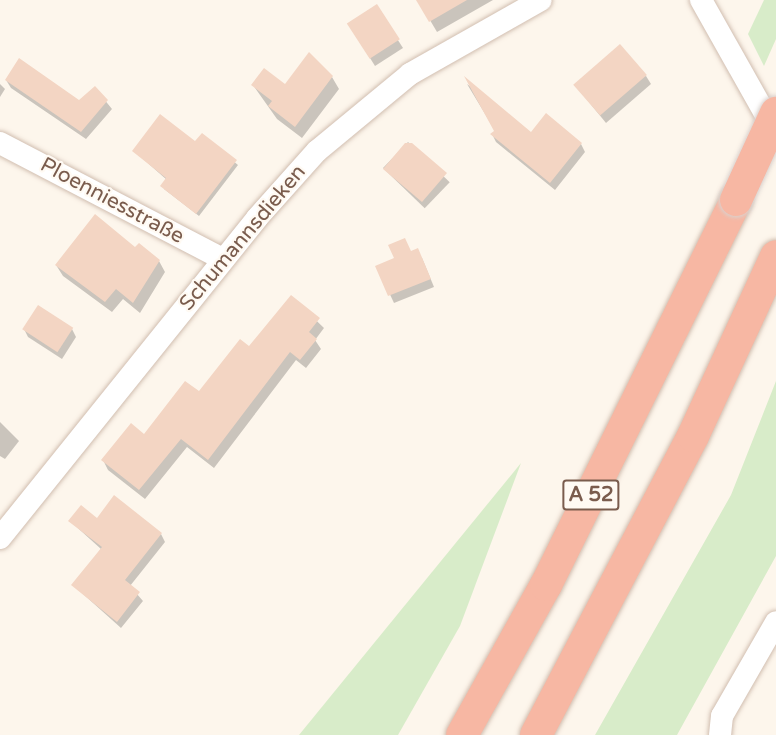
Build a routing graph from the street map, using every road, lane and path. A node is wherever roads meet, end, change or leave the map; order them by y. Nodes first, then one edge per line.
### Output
1 (541, 0) edge
2 (701, 0) edge
3 (776, 112) edge
4 (776, 133) edge
5 (0, 143) edge
6 (223, 259) junction
7 (772, 264) edge
8 (0, 538) edge
9 (776, 622) edge
10 (462, 735) edge
11 (536, 735) edge
12 (720, 735) edge

1 - 6 street, Schumannsdieken
2 - 4 street
3 - 10 highway, A 52, bridge
5 - 6 street, Ploenniesstraße
6 - 8 street, Schumannsdieken
7 - 11 highway, A 52
9 - 12 street

